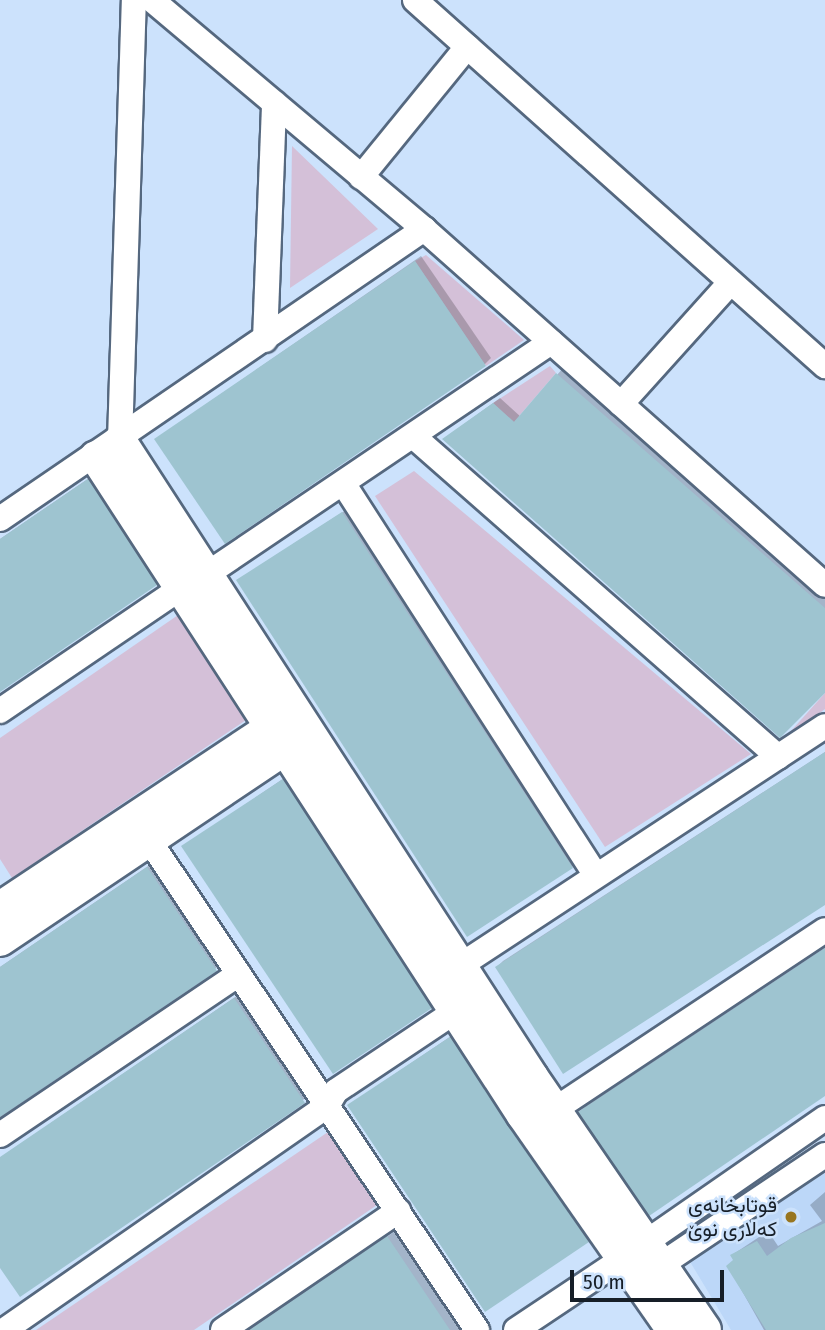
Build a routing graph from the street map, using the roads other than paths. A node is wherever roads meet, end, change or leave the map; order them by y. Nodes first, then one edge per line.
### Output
1 (134, 0) edge
2 (152, 0) edge
3 (415, 0) edge
4 (467, 47) junction
5 (274, 103) junction
6 (361, 177) junction
7 (424, 229) junction
8 (731, 282) junction
9 (265, 340) junction
10 (551, 342) junction
11 (825, 366) edge
12 (621, 404) junction
13 (413, 436) junction
14 (108, 449) junction
15 (343, 483) junction
16 (0, 519) edge
17 (194, 581) junction
18 (825, 585) edge
19 (0, 711) edge
20 (825, 726) edge
21 (279, 737) junction
22 (778, 757) junction
23 (149, 840) junction
24 (596, 876) junction
25 (3, 899) edge
26 (825, 930) edge
27 (0, 940) edge
28 (461, 965) junction
29 (239, 974) junction
30 (456, 1010) junction
31 (327, 1106) junction
32 (554, 1110) junction
33 (825, 1118) edge
34 (0, 1135) edge
35 (825, 1156) edge
36 (398, 1211) junction
37 (644, 1255) junction
38 (4, 1326) edge
39 (223, 1330) edge
40 (477, 1330) edge
41 (516, 1330) edge
42 (673, 1330) edge
43 (705, 1330) edge

1 - 14 street
2 - 5 street
3 - 4 street
4 - 6 street
4 - 8 street
5 - 6 street
5 - 9 street
6 - 7 street
7 - 9 street
7 - 10 street
8 - 11 street
8 - 12 street
9 - 14 street
10 - 12 street
10 - 13 street
12 - 18 street
13 - 15 street
13 - 22 street
14 - 16 street
14 - 17 street
15 - 17 street
15 - 24 street
17 - 19 street
17 - 21 street
17 - 28 street
20 - 22 street
21 - 23 street
21 - 25 street
21 - 30 street
22 - 24 street
23 - 27 street
23 - 29 street
24 - 28 street
26 - 32 street
28 - 32 street
29 - 31 street
29 - 34 street
30 - 31 street
30 - 37 street
31 - 36 street
31 - 38 street
32 - 37 street
33 - 37 street
35 - 37 street
36 - 39 street
36 - 40 street
37 - 41 street
37 - 42 street
37 - 43 street

